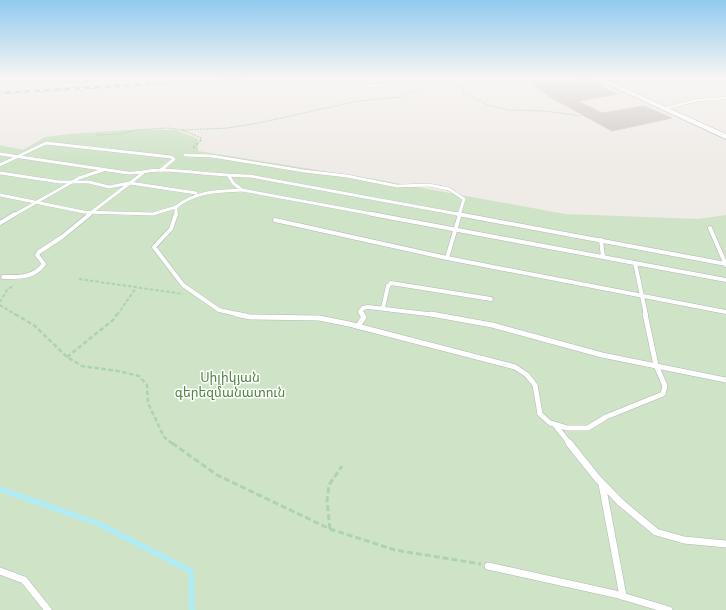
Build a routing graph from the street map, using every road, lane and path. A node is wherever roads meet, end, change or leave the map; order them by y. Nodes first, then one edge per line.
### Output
1 (333, 106) edge
2 (493, 106) edge
3 (658, 106) edge
4 (673, 106) edge
5 (663, 109) junction
6 (581, 116) dead end
7 (182, 130) junction
8 (97, 135) dead end
9 (726, 137) edge
10 (0, 154) edge
11 (185, 155) joint
12 (15, 157) junction
13 (0, 165) edge
14 (106, 169) junction
15 (161, 170) junction
16 (0, 173) edge
17 (143, 174) junction
18 (229, 176) junction
19 (71, 182) junction
20 (130, 183) junction
21 (242, 190) junction
22 (198, 193) junction
23 (0, 195) edge
24 (36, 202) junction
25 (176, 207) junction
26 (94, 212) junction
27 (459, 215) junction
28 (275, 220) dead end
29 (0, 224) edge
30 (710, 228) dead end
31 (455, 230) junction
32 (601, 240) junction
33 (603, 257) junction
34 (447, 258) junction
35 (635, 263) junction
36 (726, 265) edge
37 (3, 277) dead end
38 (26, 277) junction
39 (79, 279) dead end
40 (726, 280) edge
41 (136, 288) junction
42 (184, 294) dead end
43 (642, 296) junction
44 (491, 299) dead end
45 (0, 303) edge
46 (383, 308) junction
47 (726, 312) edge
48 (358, 326) junction
49 (67, 357) junction
50 (656, 365) junction
51 (726, 380) edge
52 (555, 425) junction
53 (342, 466) dead end
54 (602, 482) junction
55 (330, 529) junction
56 (726, 544) edge
57 (488, 566) joint
58 (0, 572) edge
59 (622, 596) junction
60 (48, 610) edge
61 (669, 610) edge

1 - 7 path
2 - 6 path
3 - 5 main road
4 - 5 lane
5 - 9 main road
7 - 8 path
7 - 11 path
10 - 12 lane
11 - 27 lane
12 - 13 lane
12 - 14 lane
12 - 15 lane
14 - 17 lane
14 - 19 lane
15 - 17 lane
15 - 18 lane
16 - 19 lane
17 - 20 lane
18 - 21 lane
18 - 27 lane
19 - 20 lane
19 - 24 lane
20 - 22 lane
20 - 26 lane
21 - 22 lane
21 - 31 lane
22 - 25 lane
23 - 24 lane
24 - 26 lane
24 - 29 lane
25 - 26 lane
25 - 48 lane
26 - 38 lane
27 - 31 lane
27 - 32 lane
28 - 34 lane
30 - 36 lane
31 - 33 lane
31 - 34 lane
32 - 33 lane
32 - 36 lane
33 - 35 lane
34 - 43 lane
35 - 40 lane
35 - 43 lane
37 - 38 lane
38 - 45 path
39 - 41 path
41 - 42 path
41 - 49 path
43 - 47 lane
43 - 50 lane
44 - 46 lane
45 - 49 path
46 - 48 lane
46 - 50 lane
48 - 52 lane
49 - 55 path
50 - 51 lane
50 - 52 lane
52 - 54 lane
53 - 55 path
54 - 56 lane
54 - 59 lane
55 - 57 path
57 - 59 lane
58 - 60 lane
59 - 61 lane

